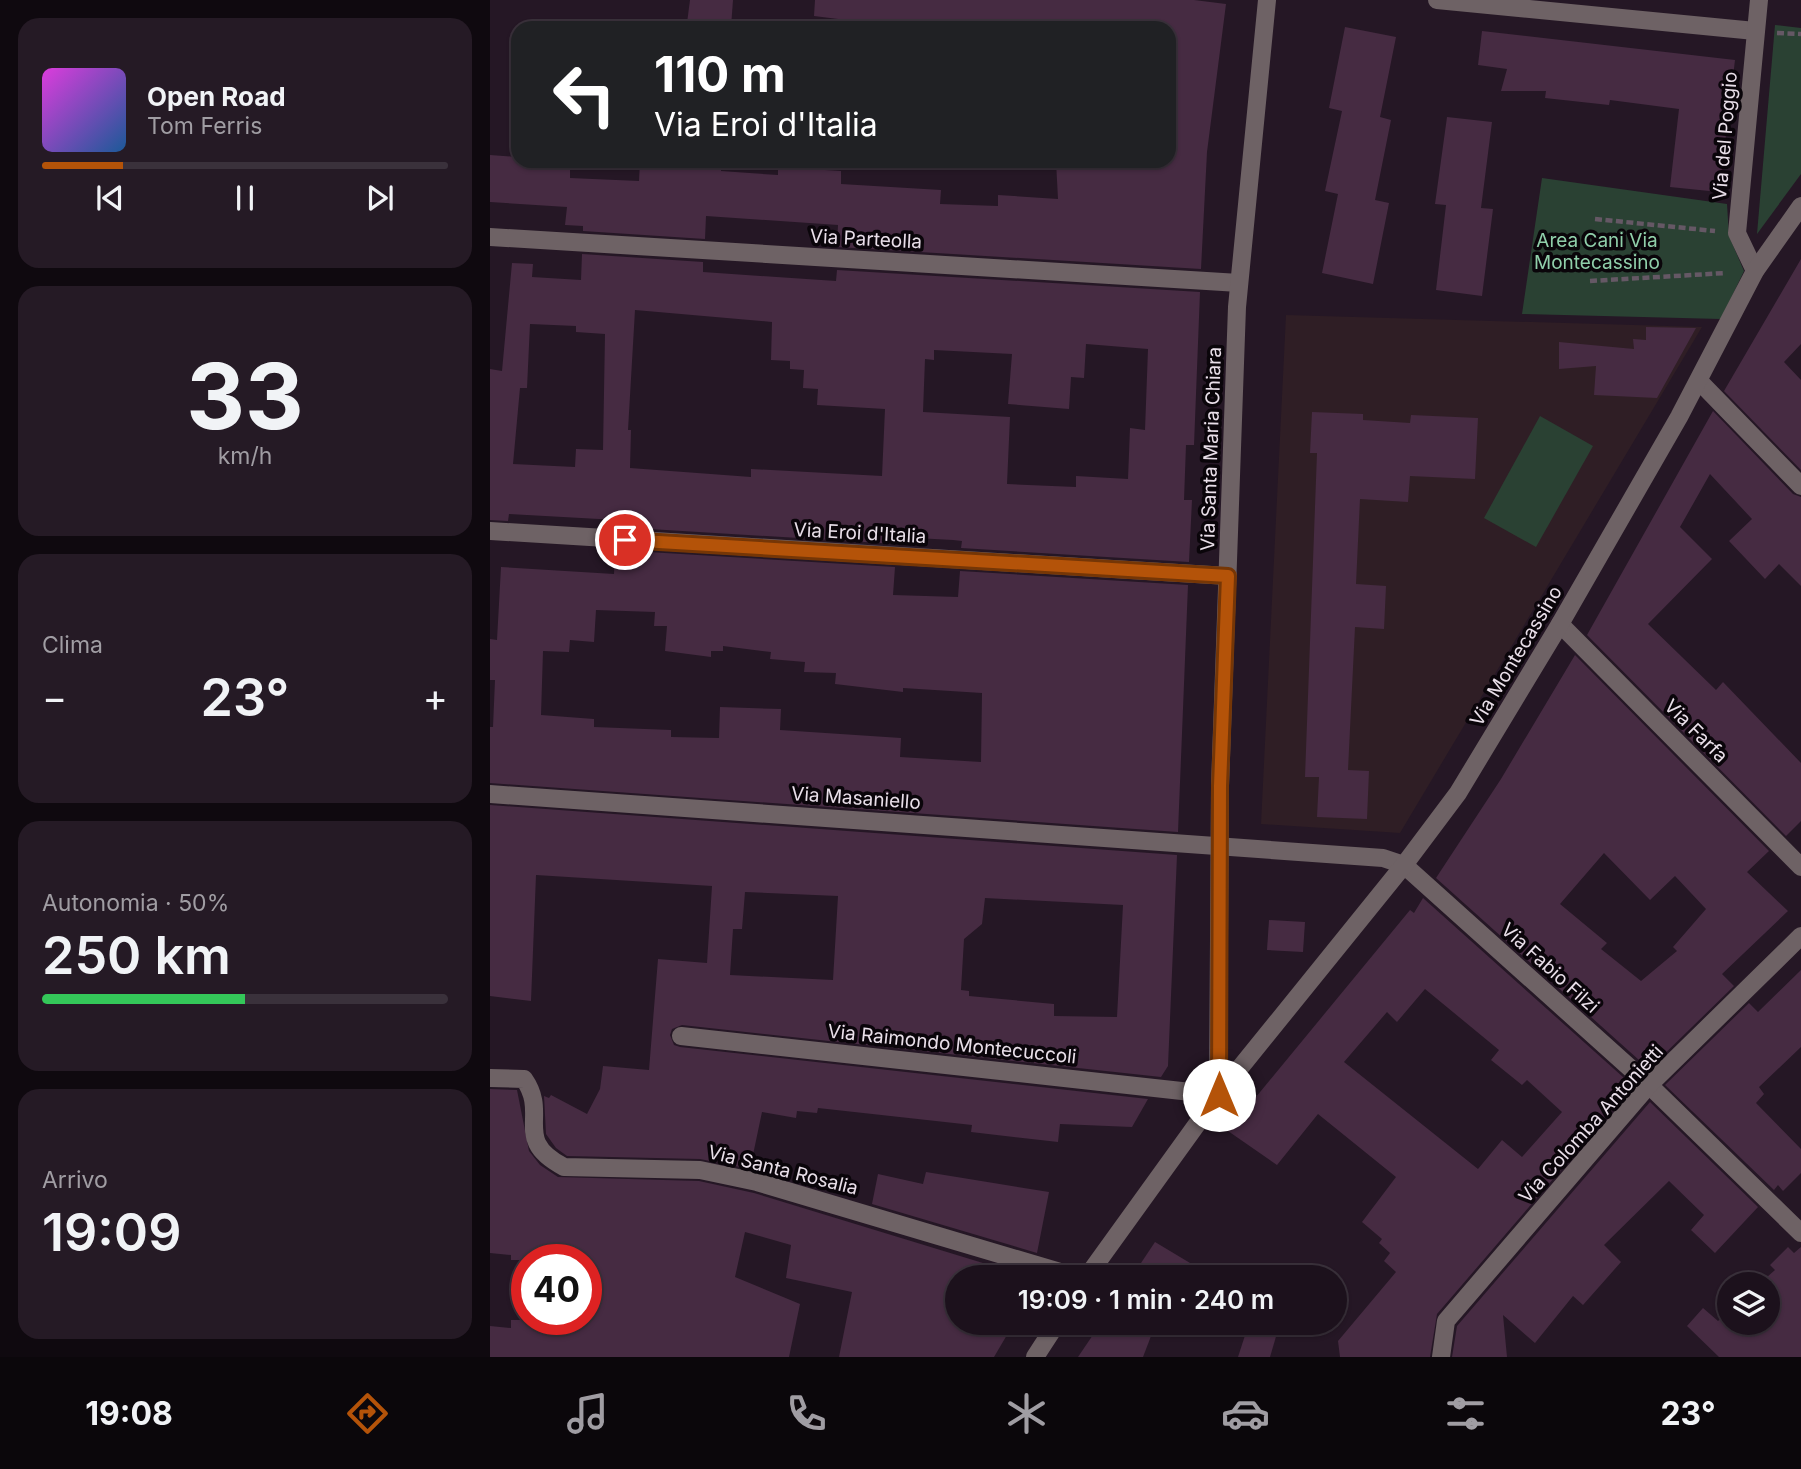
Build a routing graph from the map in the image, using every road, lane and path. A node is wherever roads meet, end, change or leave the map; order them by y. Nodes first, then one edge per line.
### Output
1 (1267, 0) edge
2 (1437, 0) edge
3 (1759, 0) edge
4 (1537, 5) edge
5 (1755, 31) junction
6 (1801, 206) edge
7 (1595, 219) dead end
8 (1737, 233) junction
9 (490, 237) edge
10 (1755, 271) junction
11 (1590, 281) dead end
12 (1238, 283) junction
13 (1699, 381) junction
14 (1801, 486) edge
15 (490, 531) edge
16 (1228, 576) junction
17 (1560, 624) junction
18 (490, 794) edge
19 (1219, 845) junction
20 (1405, 865) junction
21 (1801, 867) edge
22 (1801, 936) edge
23 (681, 1035) dead end
24 (490, 1077) edge
25 (1649, 1085) junction
26 (1219, 1095) junction
27 (1801, 1233) edge
28 (1039, 1265) edge
29 (1093, 1265) edge
30 (1049, 1335) edge
31 (1035, 1357) edge
32 (1441, 1357) edge

1 - 12 street, Via Santa Maria Chiara
2 - 4 street
3 - 5 street, Via del Poggio
4 - 5 street
5 - 8 street, Via del Poggio
6 - 10 street, Via Montecassino
7 - 8 path
8 - 10 street
9 - 12 street, Via Parteolla
10 - 11 path
10 - 13 street, Via Montecassino
12 - 16 street, Via Santa Maria Chiara
13 - 14 street
13 - 17 street, Via Montecassino
15 - 16 street, Via Eroi d'Italia
16 - 19 street, Via Santa Maria Chiara
17 - 20 street, Via Montecassino
17 - 21 street, Via Farfa
18 - 19 street, Via Masaniello
19 - 20 street, Via Fabio Filzi
19 - 26 street, Via Santa Maria Chiara
20 - 25 street, Via Fabio Filzi
20 - 26 street, Via Montecassino
22 - 25 street, Via Colomba Antonietti
23 - 26 street, Via Raimondo Montecuccoli
24 - 28 street, Via Santa Rosalia
25 - 27 street, Via Fabio Filzi
25 - 32 street, Via Colomba Antonietti
26 - 29 street
30 - 31 street

